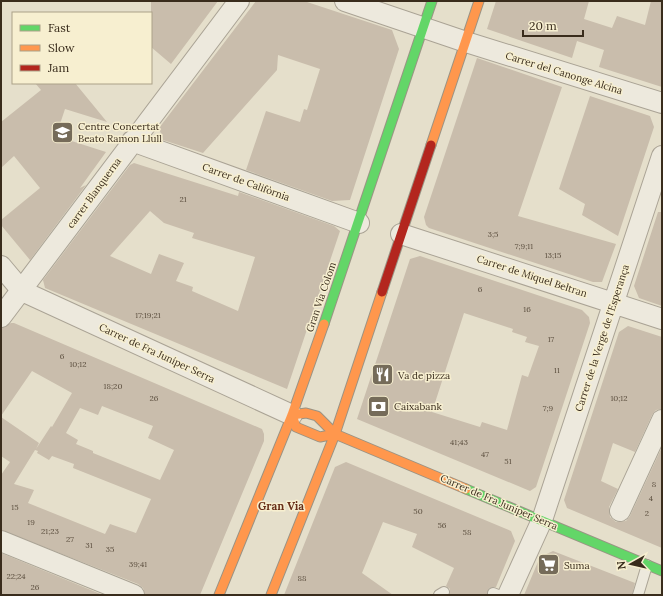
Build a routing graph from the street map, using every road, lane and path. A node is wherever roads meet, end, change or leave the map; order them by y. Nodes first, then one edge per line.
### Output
1 (239, 1) edge
2 (345, 1) edge
3 (432, 1) edge
4 (479, 1) edge
5 (423, 27) junction
6 (466, 42) junction
7 (662, 103) edge
8 (132, 141) junction
9 (662, 156) edge
10 (359, 223) junction
11 (401, 234) junction
12 (1, 266) edge
13 (22, 291) junction
14 (613, 303) junction
15 (1, 317) edge
16 (662, 319) edge
17 (292, 415) junction
18 (662, 420) edge
19 (335, 434) junction
20 (620, 511) dead end
21 (542, 520) junction
22 (1, 541) edge
23 (647, 565) junction
24 (662, 571) edge
25 (500, 594) edge
26 (134, 595) edge
27 (218, 595) edge
28 (271, 595) edge
29 (638, 595) edge

1 - 8 street, carrer Blanquerna
2 - 5 street, Carrer del Canonge Alcina
3 - 5 main road, Gran Via Colom
4 - 6 main road
5 - 6 street, Carrer del Canonge Alcina
5 - 10 main road, Gran Via Colom
6 - 7 street, Carrer del Canonge Alcina
6 - 11 main road
8 - 10 street, Carrer de Califòrnia
8 - 13 street, carrer Blanquerna
9 - 14 street, Carrer de la Verge de l'Esperança
10 - 17 main road, Gran Via Colom
11 - 14 street, Carrer de Miquel Beltran
11 - 19 main road
12 - 13 street
13 - 15 street, carrer Blanquerna
13 - 17 street, Carrer de Fra Juníper Serra
14 - 16 street, Carrer de Miquel Beltran
14 - 21 street, Carrer de la Verge de l'Esperança
17 - 19 main road, Carrer de Fra Juníper Serra
17 - 19 main road, Carrer de Fra Juníper Serra
17 - 27 main road, Gran Via Colom
18 - 20 street
19 - 21 main road, Carrer de Fra Juníper Serra
19 - 28 main road
21 - 23 main road, Carrer de Fra Juníper Serra
21 - 25 street, Carrer de la Verge de l'Esperança
22 - 26 street
23 - 24 main road, Carrer de Fra Juníper Serra
23 - 29 lane

